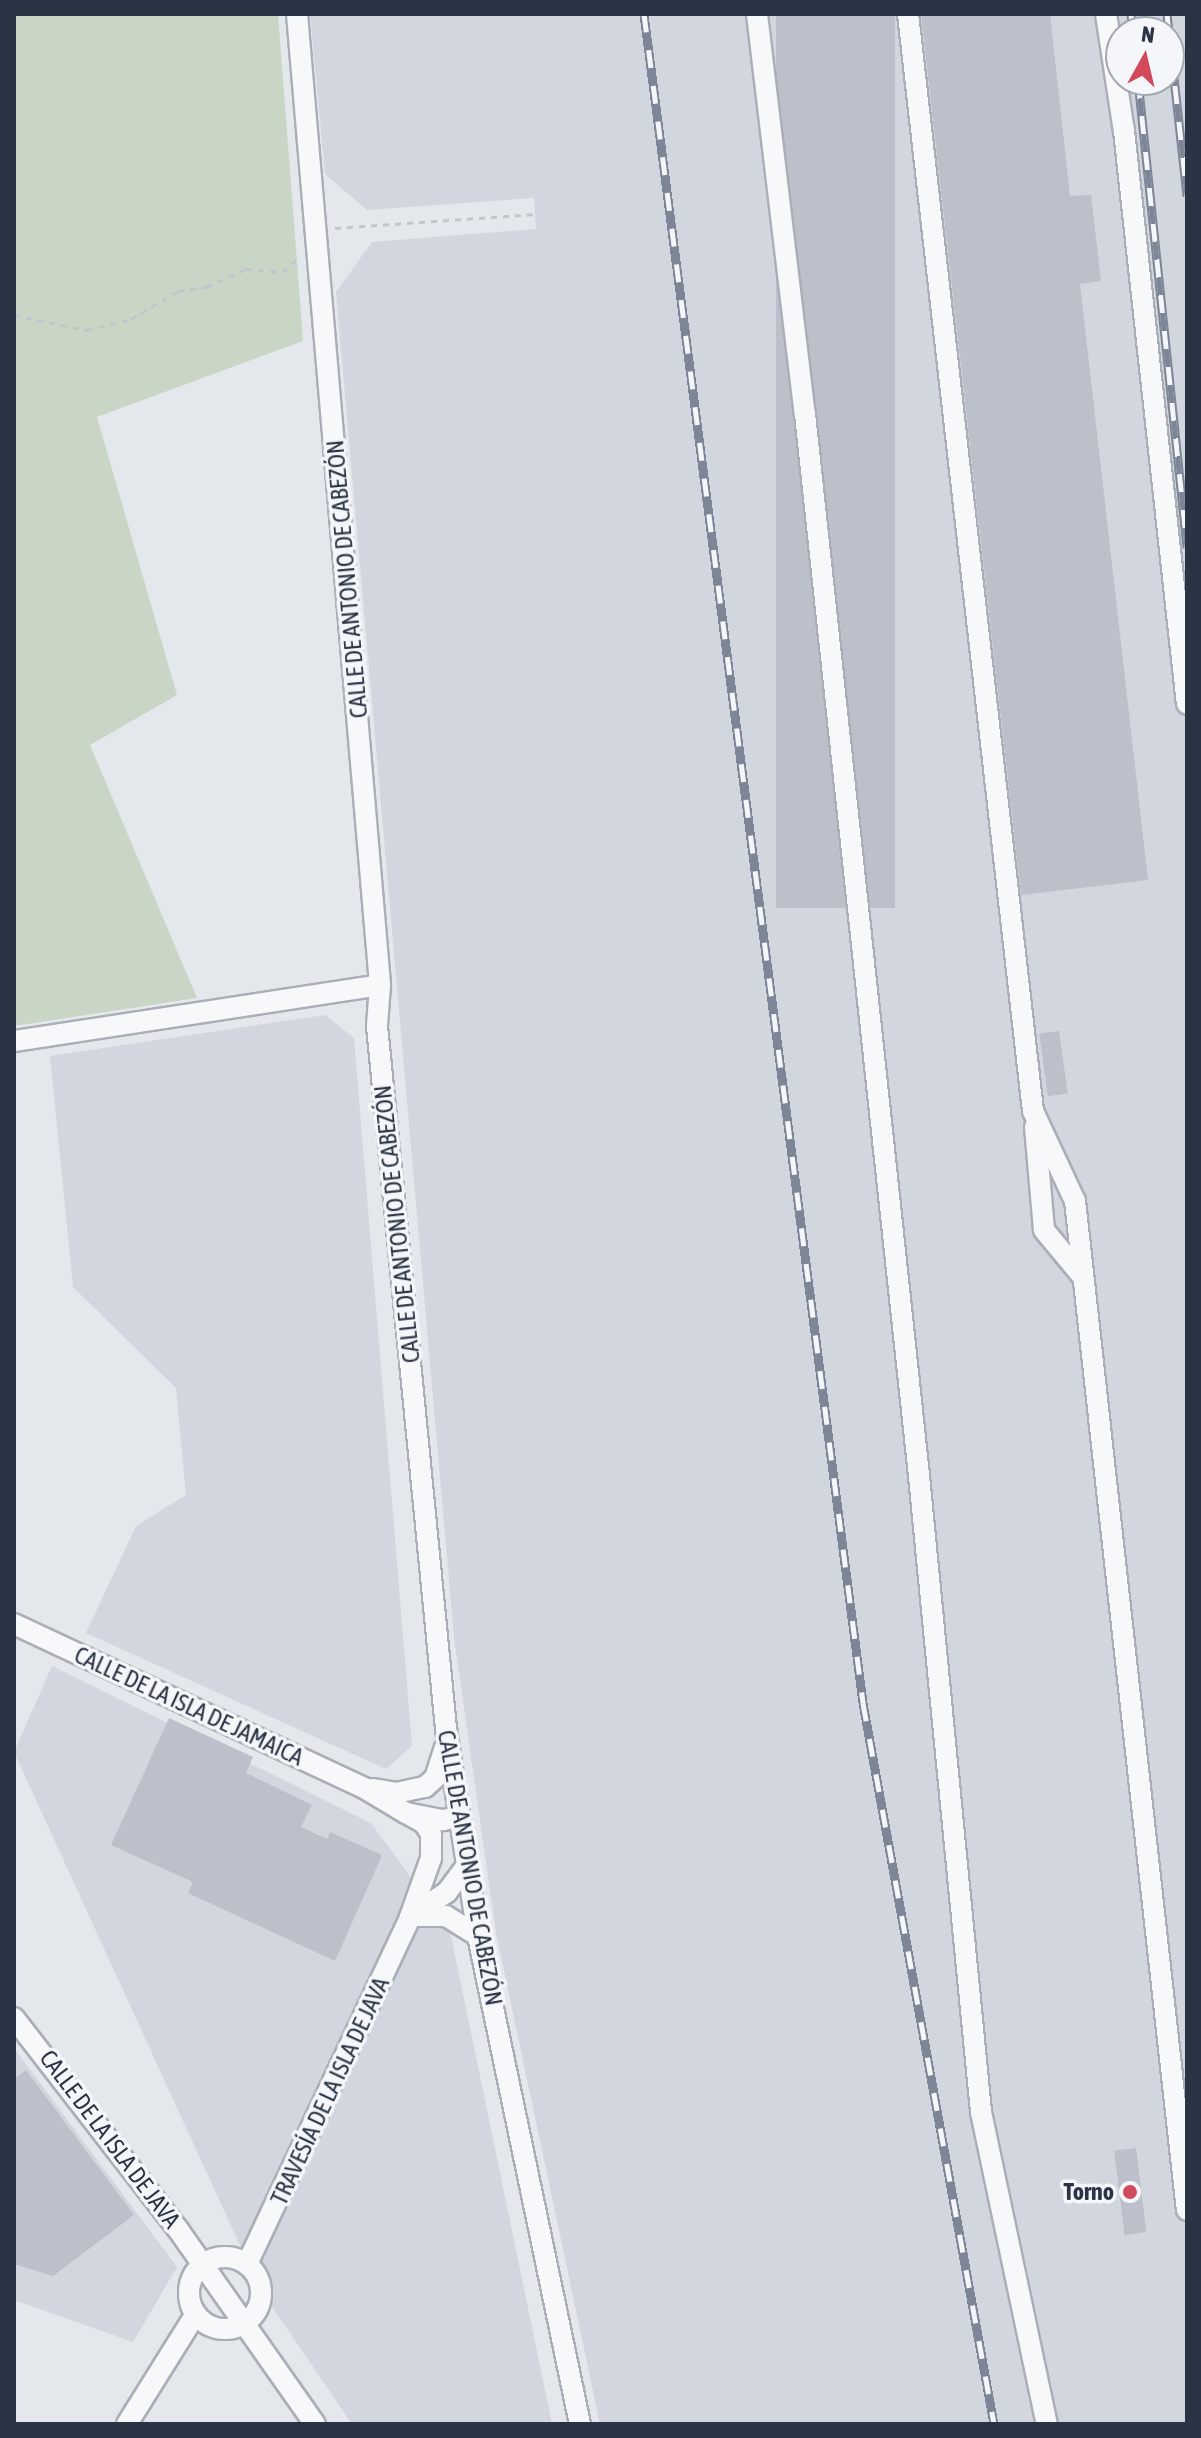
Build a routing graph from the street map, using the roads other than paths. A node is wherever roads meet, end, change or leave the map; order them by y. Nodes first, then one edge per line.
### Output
1 (297, 14) edge
2 (757, 14) edge
3 (908, 14) edge
4 (1106, 14) edge
5 (1187, 704) edge
6 (380, 985) junction
7 (14, 1041) edge
8 (1033, 1111) junction
9 (1083, 1278) junction
10 (14, 1624) edge
11 (447, 1737) junction
12 (364, 1788) junction
13 (406, 1813) junction
14 (459, 1817) junction
15 (467, 1865) junction
16 (410, 1917) junction
17 (478, 1936) junction
18 (14, 2018) edge
19 (1187, 2210) edge
20 (203, 2263) junction
21 (247, 2264) junction
22 (195, 2315) junction
23 (245, 2323) junction
24 (127, 2424) edge
25 (315, 2424) edge
26 (580, 2424) edge
27 (1047, 2424) edge

1 - 6 street, CALLE DE ANTONIO DE CABEZÓN
2 - 27 street
3 - 8 street
4 - 5 street
6 - 7 street
6 - 11 street, CALLE DE ANTONIO DE CABEZÓN
8 - 9 street
8 - 9 street
9 - 19 street
10 - 12 street, CALLE DE LA ISLA DE JAMAICA
11 - 12 street, CALLE DE LA ISLA DE JAMAICA
11 - 14 street, CALLE DE ANTONIO DE CABEZÓN
12 - 13 street, CALLE DE LA ISLA DE JAMAICA
13 - 14 street, CALLE DE LA ISLA DE JAMAICA
13 - 16 street, TRAVESÍA DE LA ISLA DE JAVA
14 - 15 street, CALLE DE ANTONIO DE CABEZÓN
15 - 16 street
15 - 17 street, CALLE DE ANTONIO DE CABEZÓN
16 - 17 street
16 - 21 street, TRAVESÍA DE LA ISLA DE JAVA
17 - 26 street, CALLE DE ANTONIO DE CABEZÓN
18 - 20 street, CALLE DE LA ISLA DE JAVA
20 - 21 street
20 - 22 street
20 - 23 street, CALLE DE LA ISLA DE JAVA
21 - 23 street
22 - 23 street
22 - 24 street
23 - 25 street, CALLE DE LA ISLA DE JAVA

